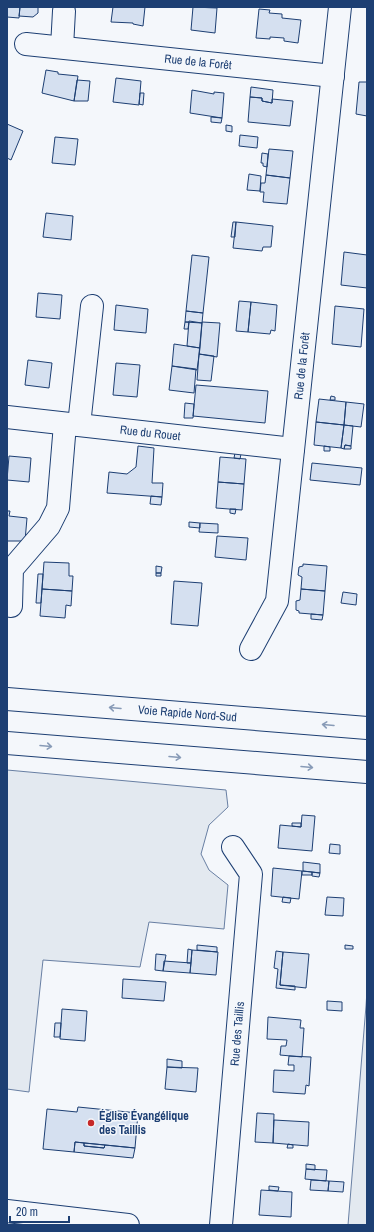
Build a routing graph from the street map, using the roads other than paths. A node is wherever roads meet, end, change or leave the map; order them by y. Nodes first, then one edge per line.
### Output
1 (340, 7) edge
2 (64, 11) dead end
3 (26, 44) dead end
4 (62, 47) junction
5 (333, 76) junction
6 (92, 306) dead end
7 (7, 416) edge
8 (72, 425) junction
9 (293, 449) junction
10 (11, 606) dead end
11 (251, 649) dead end
12 (7, 699) edge
13 (367, 728) edge
14 (7, 743) edge
15 (367, 772) edge
16 (233, 846) dead end
17 (7, 1211) edge
18 (128, 1225) edge
19 (221, 1225) edge

1 - 5 main road, Rue de la Forêt
2 - 4 main road
3 - 4 main road, Rue de la Forêt
4 - 5 main road, Rue de la Forêt
5 - 9 main road, Rue de la Forêt
6 - 8 main road
7 - 8 main road, Rue du Rouet
8 - 9 main road, Rue du Rouet
8 - 10 main road
9 - 11 main road, Rue de la Forêt
13 -> 12 main road, Voie Rapide Nord-Sud
14 -> 15 main road
16 - 19 main road, Rue des Taillis
17 - 18 main road

